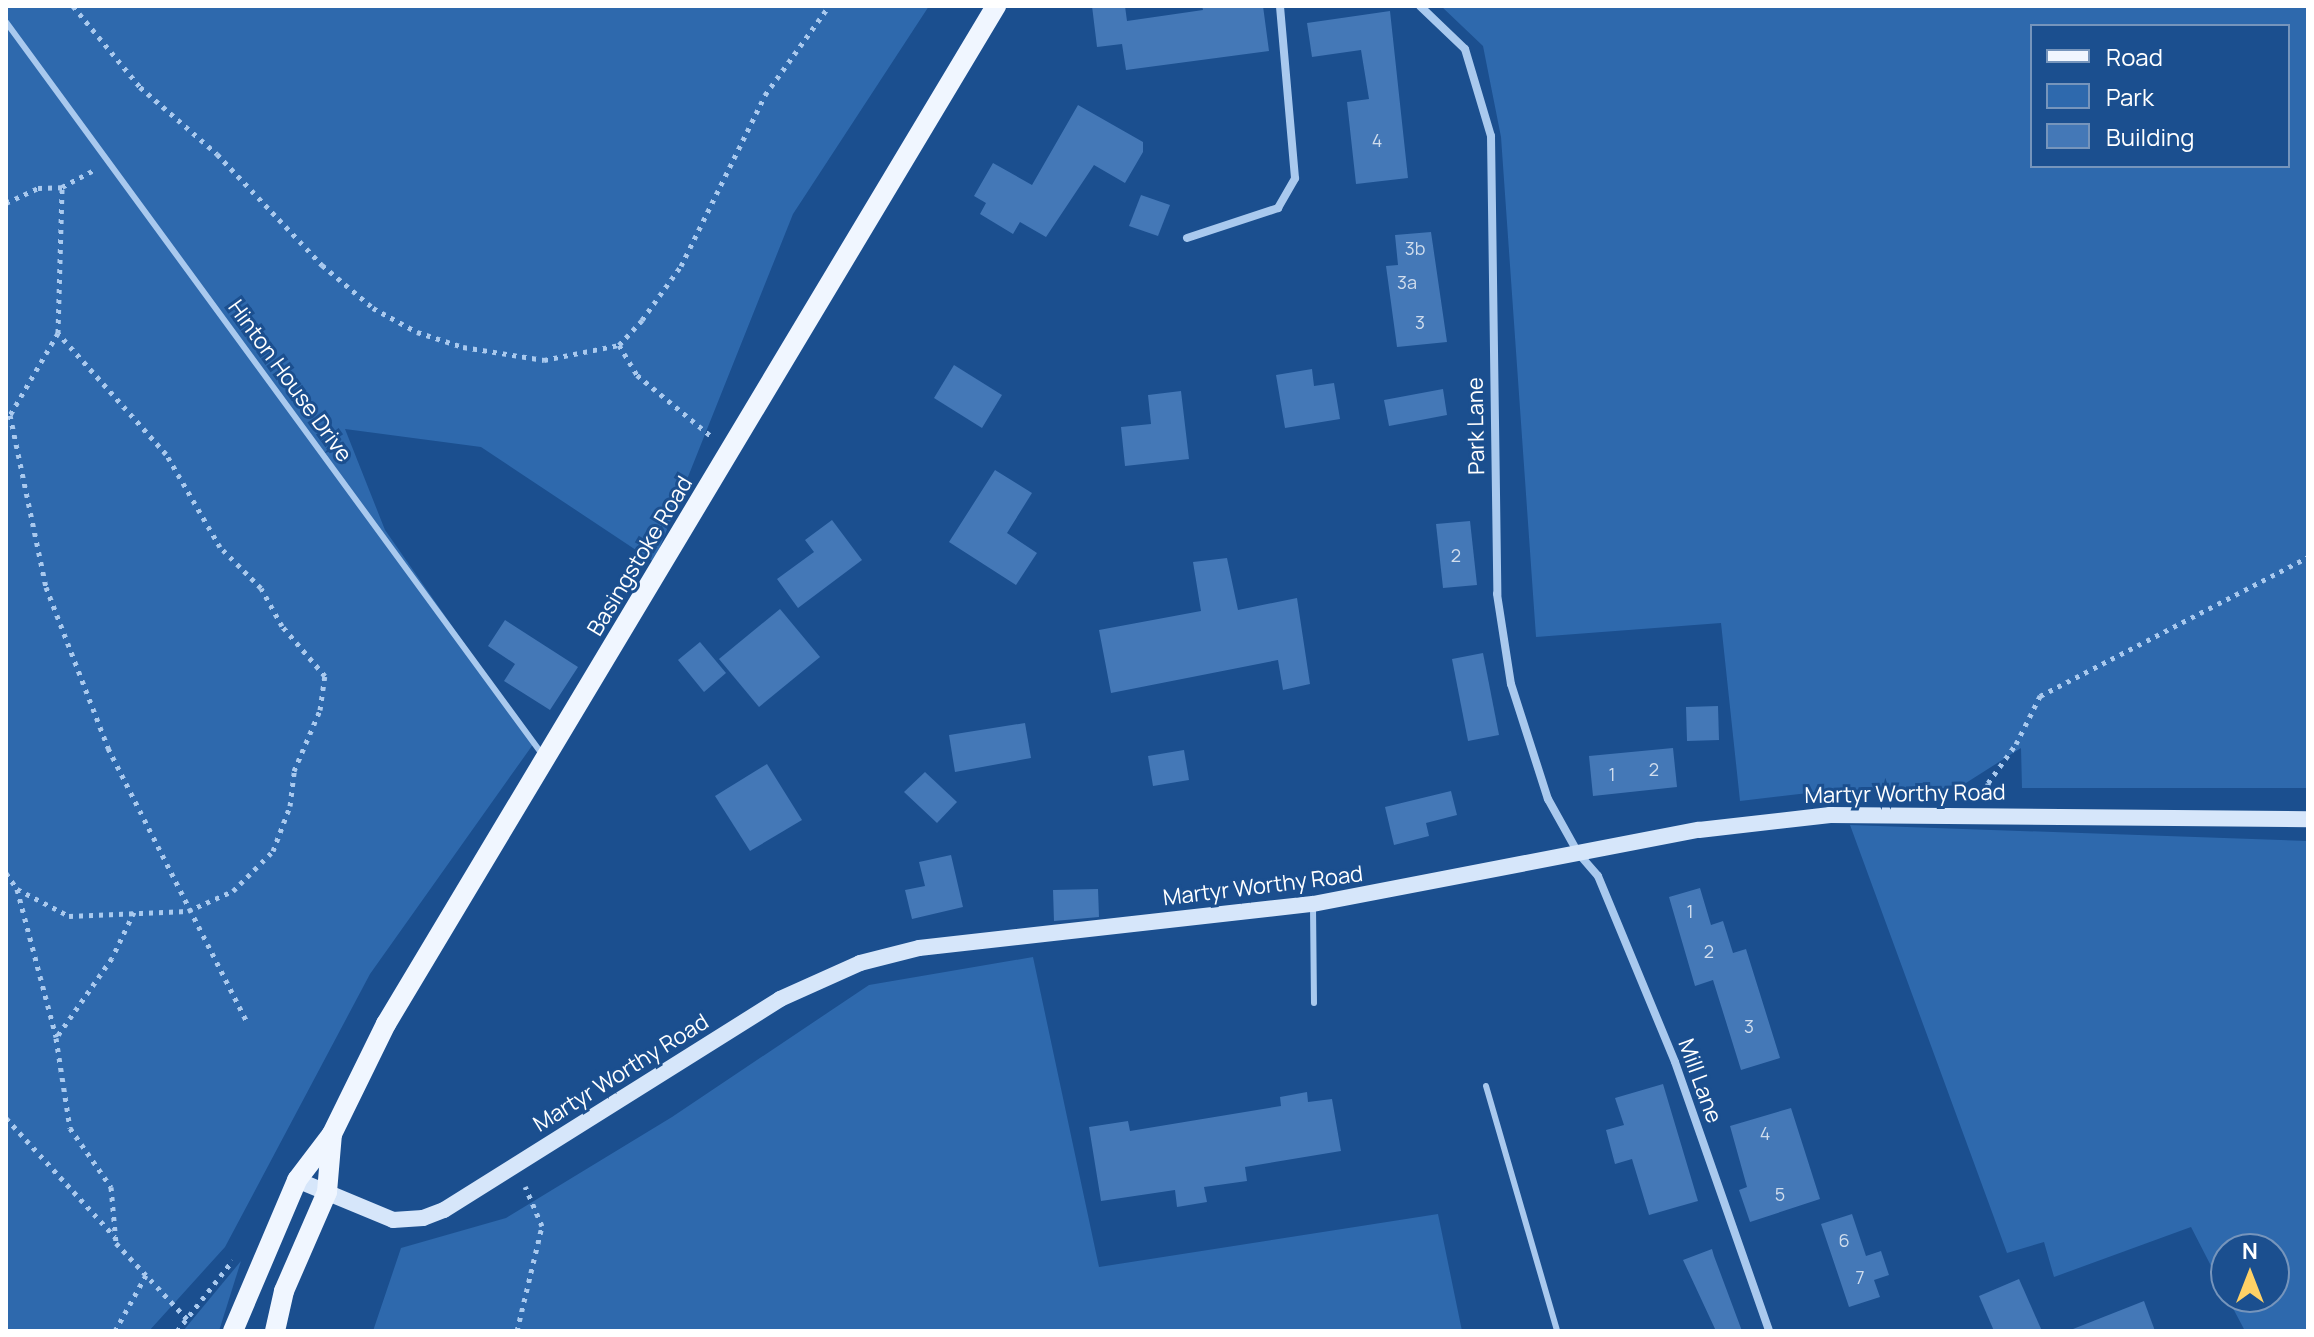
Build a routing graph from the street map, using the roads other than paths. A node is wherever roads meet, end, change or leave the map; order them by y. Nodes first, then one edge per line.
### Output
1 (996, 6) edge
2 (1280, 6) edge
3 (1420, 6) edge
4 (6, 22) edge
5 (1187, 238) dead end
6 (547, 760) junction
7 (2308, 819) edge
8 (1578, 853) junction
9 (1313, 904) junction
10 (1314, 1003) dead end
11 (1486, 1086) dead end
12 (332, 1134) junction
13 (297, 1180) junction
14 (327, 1192) junction
15 (233, 1331) edge
16 (275, 1331) edge
17 (1557, 1331) edge
18 (1769, 1331) edge

1 - 6 main road, Basingstoke Road
2 - 5 street
3 - 8 street, Park Lane
4 - 6 lane, Hinton House Drive
6 - 12 main road, Basingstoke Road
7 - 8 main road, Martyr Worthy Road
8 - 9 main road, Martyr Worthy Road
8 - 18 street, Mill Lane
9 - 10 lane
9 - 14 main road, Martyr Worthy Road
11 - 17 lane
12 - 13 main road, Basingstoke Road
12 - 14 main road, Basingstoke Road
13 - 14 main road, Martyr Worthy Road
13 - 15 main road, Basingstoke Road
14 - 16 main road, Basingstoke Road

